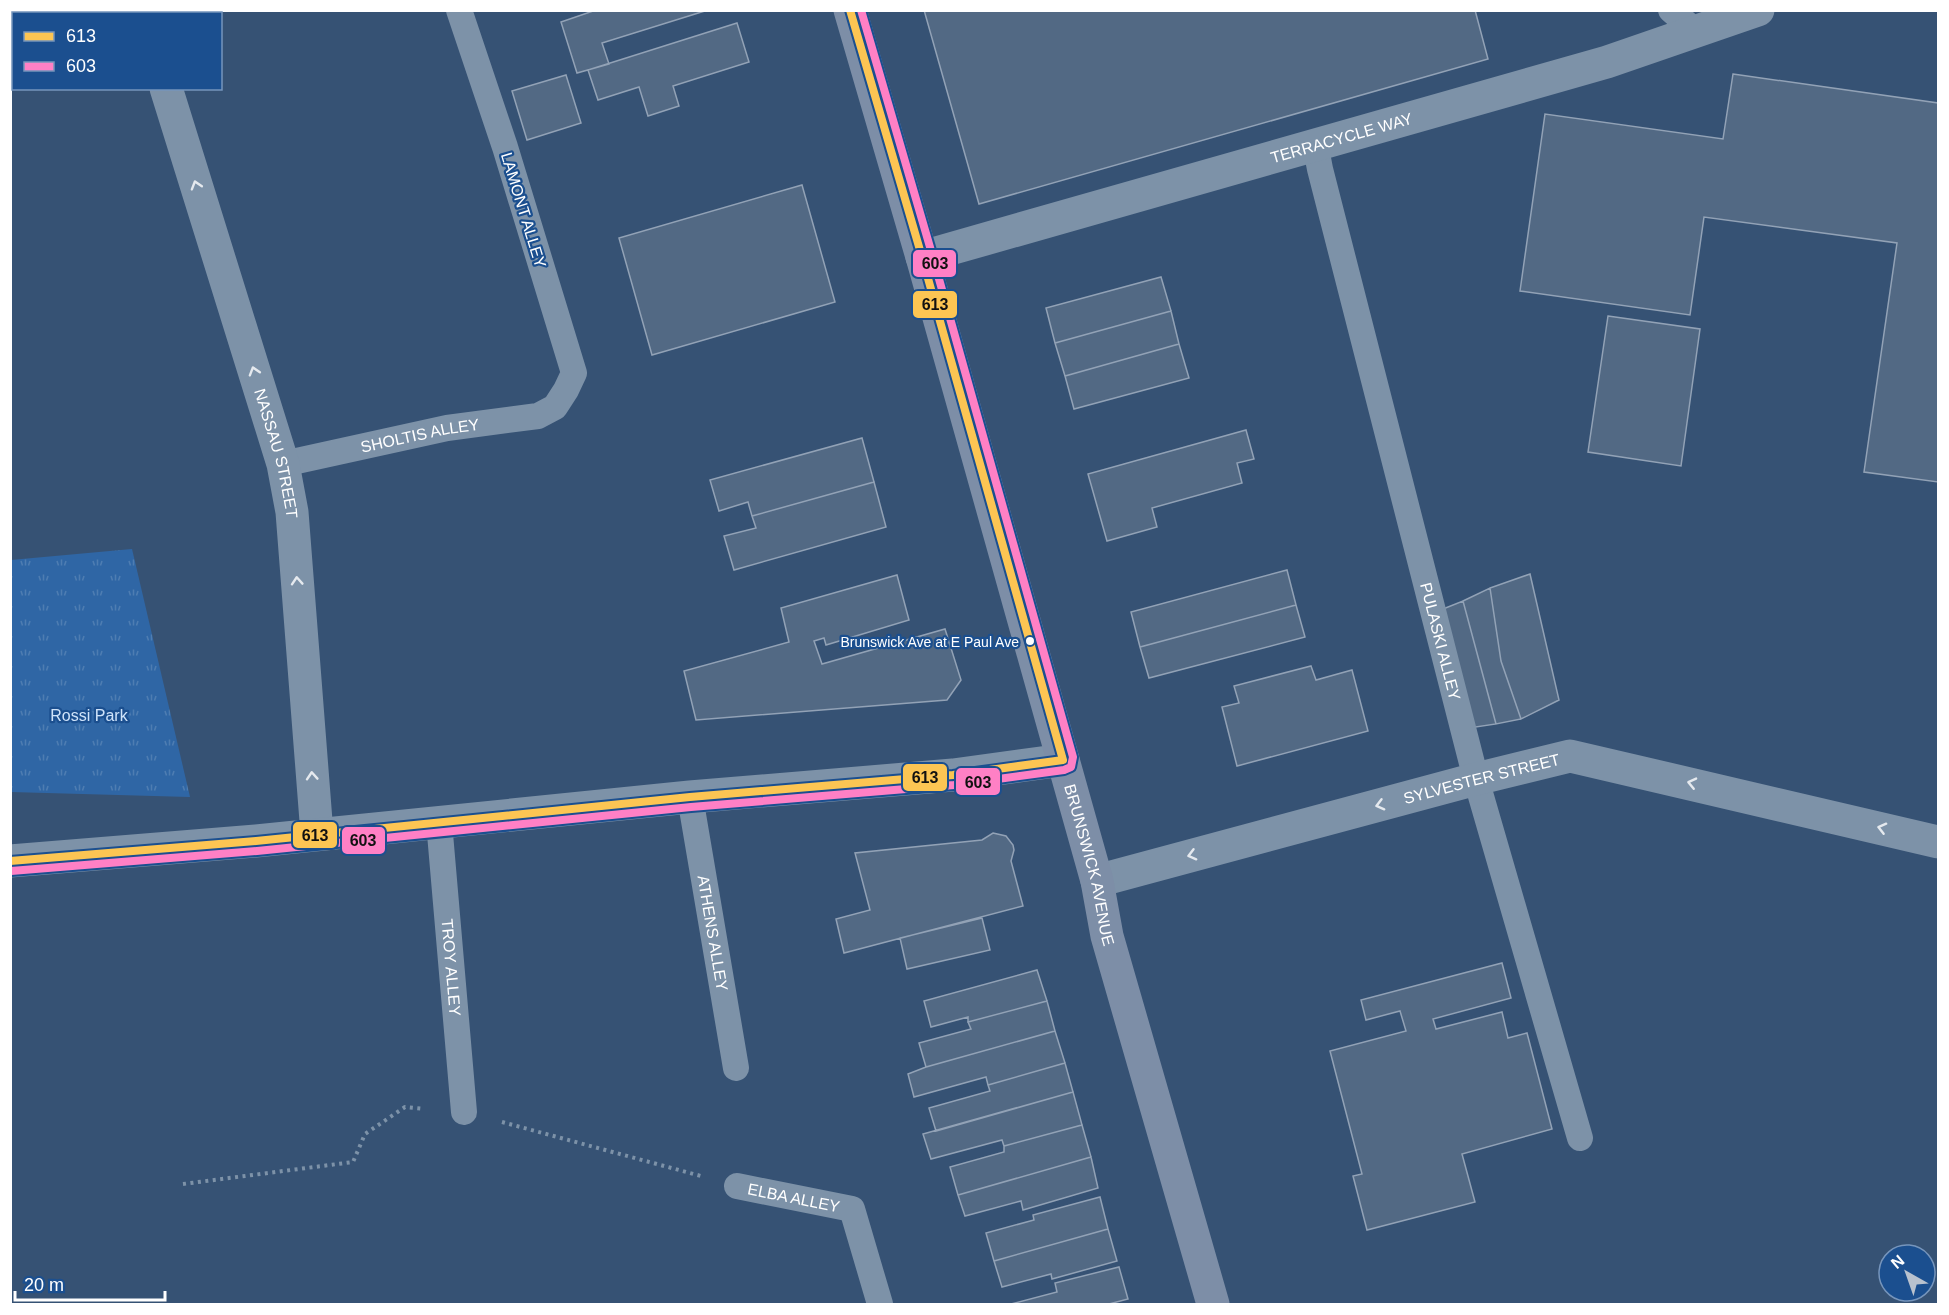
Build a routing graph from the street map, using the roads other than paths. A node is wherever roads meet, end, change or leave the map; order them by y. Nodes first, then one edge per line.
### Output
1 (459, 10) edge
2 (850, 10) edge
3 (1758, 10) edge
4 (1683, 21) edge
5 (167, 90) edge
6 (1315, 143) junction
7 (922, 256) junction
8 (555, 407) joint
9 (283, 464) junction
10 (1063, 759) junction
11 (1476, 779) junction
12 (690, 797) junction
13 (439, 822) junction
14 (317, 834) junction
15 (1938, 842) edge
16 (10, 861) edge
17 (1097, 881) junction
18 (736, 1068) dead end
19 (464, 1112) dead end
20 (1580, 1138) dead end
21 (737, 1186) dead end
22 (880, 1305) edge
23 (1213, 1305) edge

1 - 8 lane, LAMONT ALLEY
2 - 7 main road, BRUNSWICK AVENUE
3 - 4 street, TERRACYCLE WAY
4 - 6 street, TERRACYCLE WAY
9 -> 5 street, NASSAU STREET
6 - 7 street, TERRACYCLE WAY
6 - 11 lane, PULASKI ALLEY
7 - 10 main road, BRUNSWICK AVENUE
8 - 9 lane, SHOLTIS ALLEY
14 -> 9 street, NASSAU STREET
10 - 12 street
10 - 17 main road, BRUNSWICK AVENUE
15 -> 11 street, SYLVESTER STREET
11 -> 17 street, SYLVESTER STREET
11 - 20 lane, PULASKI ALLEY
12 - 13 street
12 - 18 lane, ATHENS ALLEY
13 - 14 street
13 - 19 lane, TROY ALLEY
14 - 16 street
17 - 23 main road, BRUNSWICK AVENUE
21 - 22 lane, ELBA ALLEY

